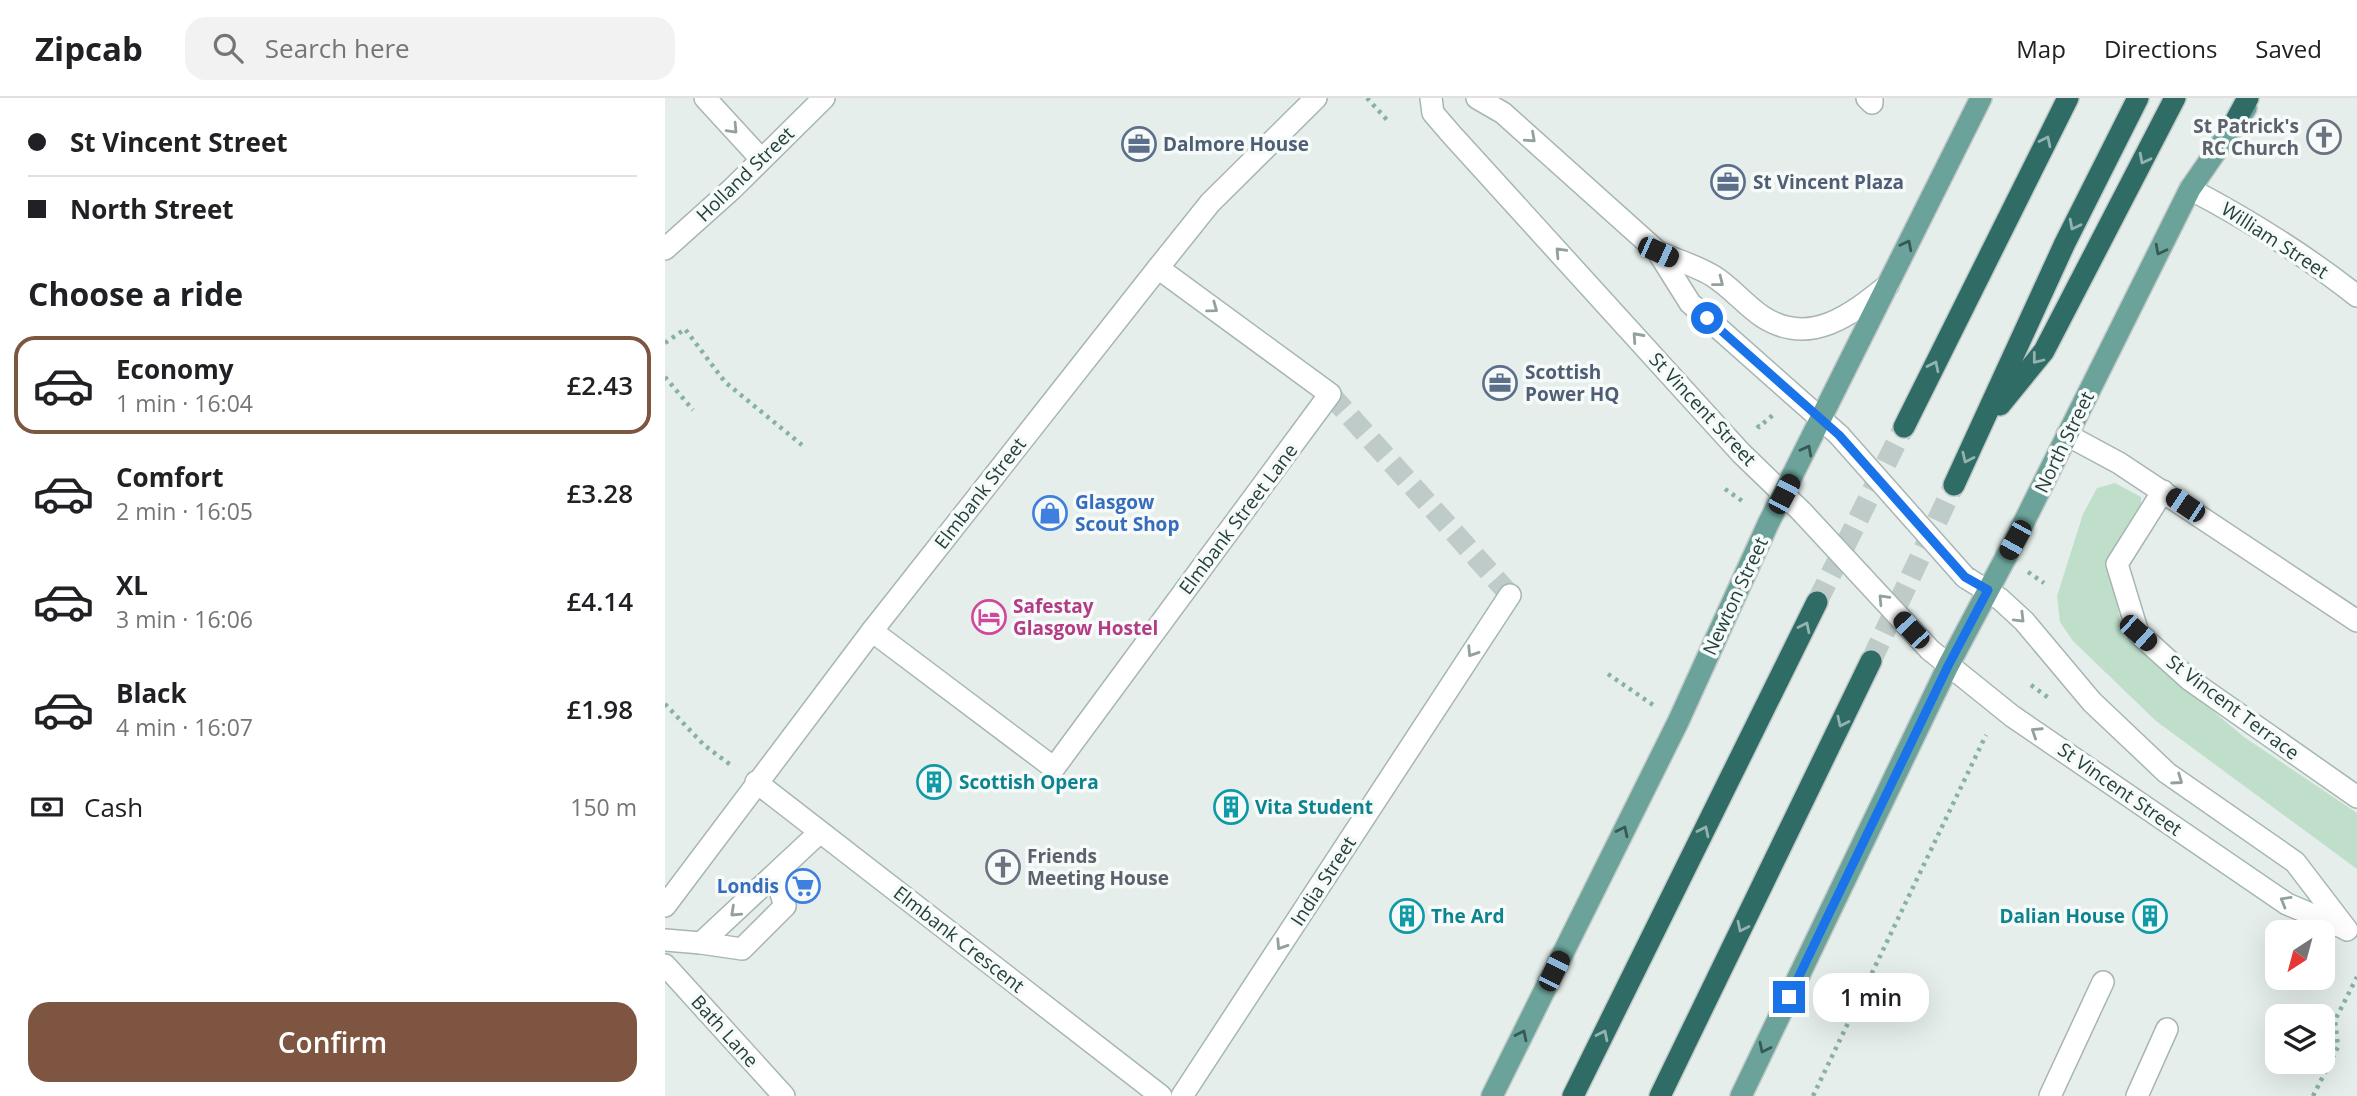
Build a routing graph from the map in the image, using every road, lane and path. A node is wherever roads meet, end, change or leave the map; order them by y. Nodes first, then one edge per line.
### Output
1 (705, 98) edge
2 (824, 98) edge
3 (1316, 98) edge
4 (1367, 98) edge
5 (1431, 98) edge
6 (1477, 98) edge
7 (1982, 98) edge
8 (2068, 98) edge
9 (2138, 98) edge
10 (2175, 98) edge
11 (2248, 98) edge
12 (2254, 98) edge
13 (2236, 120) junction
14 (1388, 121) dead end
15 (761, 159) junction
16 (2190, 189) junction
17 (665, 250) edge
18 (1658, 252) junction
19 (1158, 268) junction
20 (1888, 285) junction
21 (2357, 296) edge
22 (666, 340) edge
23 (665, 377) edge
24 (693, 410) dead end
25 (1822, 420) junction
26 (1904, 427) tunnel mouth
27 (1979, 431) junction
28 (2067, 435) junction
29 (802, 445) dead end
30 (1954, 485) tunnel mouth
31 (1725, 489) dead end
32 (2164, 491) junction
33 (1784, 494) junction
34 (1745, 503) dead end
35 (1988, 590) junction
36 (1510, 595) dead end
37 (1817, 602) tunnel mouth
38 (2357, 621) edge
39 (872, 631) junction
40 (1871, 661) tunnel mouth
41 (1948, 666) junction
42 (1608, 674) dead end
43 (665, 704) edge
44 (1678, 722) junction
45 (1986, 735) dead end
46 (723, 759) dead end
47 (756, 782) junction
48 (2357, 797) edge
49 (820, 832) junction
50 (775, 875) junction
51 (665, 906) edge
52 (2352, 933) edge
53 (665, 940) edge
54 (701, 943) junction
55 (665, 965) edge
56 (2357, 977) edge
57 (2103, 982) dead end
58 (2167, 1029) dead end
59 (1134, 1089) edge
60 (784, 1096) edge
61 (1161, 1096) edge
62 (1182, 1096) edge
63 (1492, 1096) edge
64 (1573, 1096) edge
65 (1660, 1096) edge
66 (1741, 1096) edge
67 (1813, 1096) edge
68 (2050, 1096) edge
69 (2137, 1096) edge
70 (2313, 1096) edge

1 -> 15 street
2 - 15 street, Holland Street
3 - 19 street, Elmbank Street
4 - 14 path
33 -> 5 street, St Vincent Street
6 -> 18 street, St Vincent Street
20 -> 7 main road, Newton Street
26 -> 8 highway
9 -> 27 highway
10 -> 27 highway
11 - 13 highway
12 - 13 main road, North Street
13 - 16 main road, North Street
15 - 17 street, Holland Street
16 - 21 street, William Street
16 -> 28 main road, North Street
18 -> 20 street, St Vincent Street
18 - 25 street, St Vincent Street
19 - 39 street, Elmbank Street
19 -> 39 street, Elmbank Street Lane
20 - 25 main road, Newton Street
22 - 29 path
23 - 24 path
33 -> 25 main road, Newton Street
25 - 35 street, St Vincent Street, bridge
27 -> 30 highway
28 - 32 street
28 - 35 main road, North Street
31 - 34 path
32 - 38 street
32 - 48 street, St Vincent Terrace
41 -> 33 street, St Vincent Street, bridge
33 - 44 main road, Newton Street
35 - 41 main road, North Street
35 -> 52 street, St Vincent Street
36 -> 62 street, India Street
64 -> 37 highway
39 - 47 street, Elmbank Street
40 -> 65 highway
52 -> 41 street, St Vincent Street
41 -> 66 main road, North Street
42 - 44 path
43 - 46 path
63 -> 44 main road, Newton Street
45 - 67 path
47 - 49 street, Elmbank Crescent
47 - 51 street, Elmbank Street
49 - 50 street
49 - 59 street, Elmbank Crescent
50 -> 54 street
50 - 54 street
53 - 54 street
55 - 60 street, Bath Lane
56 - 70 path
57 - 68 street
58 - 69 street
59 - 61 street, Elmbank Crescent

